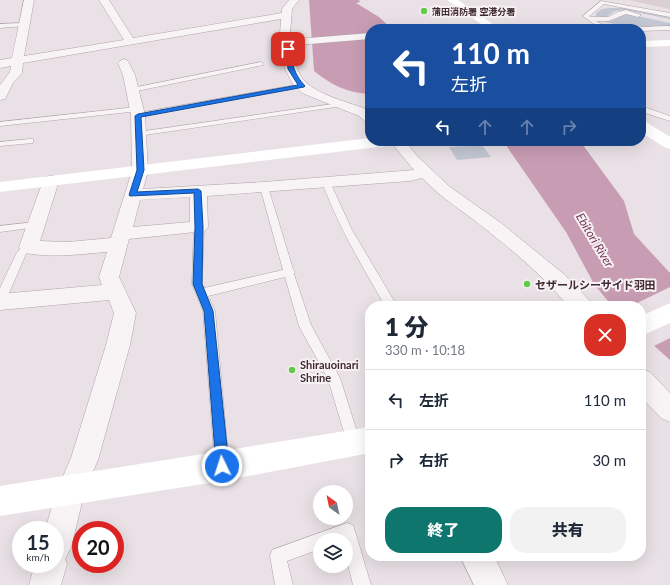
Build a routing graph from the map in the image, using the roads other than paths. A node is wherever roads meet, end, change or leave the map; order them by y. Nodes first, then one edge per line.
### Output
1 (29, 0) edge
2 (104, 0) edge
3 (294, 0) edge
4 (449, 4) edge
5 (286, 15) junction
6 (670, 15) edge
7 (591, 20) junction
8 (662, 20) dead end
9 (24, 24) junction
10 (488, 24) edge
11 (597, 24) edge
12 (0, 26) edge
13 (670, 28) edge
14 (646, 29) edge
15 (365, 36) edge
16 (130, 41) junction
17 (297, 42) dead end
18 (670, 43) edge
19 (646, 44) edge
20 (17, 61) junction
21 (124, 63) dead end
22 (0, 64) edge
23 (261, 64) dead end
24 (4, 82) edge
25 (302, 86) junction
26 (132, 90) junction
27 (0, 96) edge
28 (340, 105) junction
29 (137, 112) junction
30 (646, 112) edge
31 (365, 115) edge
32 (670, 119) edge
33 (0, 124) edge
34 (646, 129) edge
35 (138, 134) junction
36 (30, 141) dead end
37 (0, 144) edge
38 (365, 144) edge
39 (670, 144) edge
40 (401, 146) edge
41 (140, 170) junction
42 (424, 173) junction
43 (51, 181) junction
44 (326, 182) junction
45 (0, 187) edge
46 (264, 187) junction
47 (198, 191) junction
48 (132, 195) junction
49 (35, 225) junction
50 (199, 227) junction
51 (0, 229) edge
52 (120, 239) junction
53 (29, 247) junction
54 (290, 272) junction
55 (115, 292) junction
56 (201, 293) junction
57 (0, 300) edge
58 (388, 301) edge
59 (577, 301) edge
60 (670, 312) edge
61 (646, 324) edge
62 (646, 385) edge
63 (670, 410) edge
64 (362, 442) edge
65 (222, 466) junction
66 (71, 490) junction
67 (0, 502) edge
68 (62, 521) edge
69 (313, 543) edge
70 (353, 553) edge
71 (479, 561) edge
72 (48, 573) edge
73 (45, 585) edge
74 (284, 585) edge
75 (362, 585) edge
76 (492, 585) edge

1 - 9 street
2 - 16 street
3 - 5 street
4 - 10 street
5 - 16 street
5 - 25 street
6 - 7 lane
7 - 8 lane
7 - 11 lane
9 - 12 lane
9 - 20 street
13 - 14 lane
15 - 17 street
16 - 20 street
18 - 19 street
20 - 22 street
20 - 24 street
21 - 26 street
23 - 26 lane
24 - 27 street
25 - 28 street
25 - 29 lane
26 - 29 street
28 - 31 street
28 - 35 lane
29 - 33 lane
29 - 35 street
30 - 32 lane
34 - 39 street
35 - 41 street
36 - 37 lane
38 - 41 street
40 - 42 street
41 - 43 street
41 - 48 street
42 - 44 street
42 - 59 street
43 - 45 street
43 - 49 street
44 - 46 street
44 - 58 lane
46 - 47 street
46 - 54 lane
47 - 48 street
47 - 50 street
48 - 52 street
49 - 51 lane
49 - 53 street
50 - 52 street
50 - 56 lane
52 - 53 street
52 - 55 street
53 - 57 lane
54 - 56 lane
54 - 64 lane
55 - 57 street
55 - 66 street
56 - 65 lane
60 - 61 street
62 - 63 street
64 - 65 street
65 - 66 street
66 - 67 street
66 - 68 street
69 - 74 lane
70 - 75 lane
71 - 76 street
72 - 73 street

